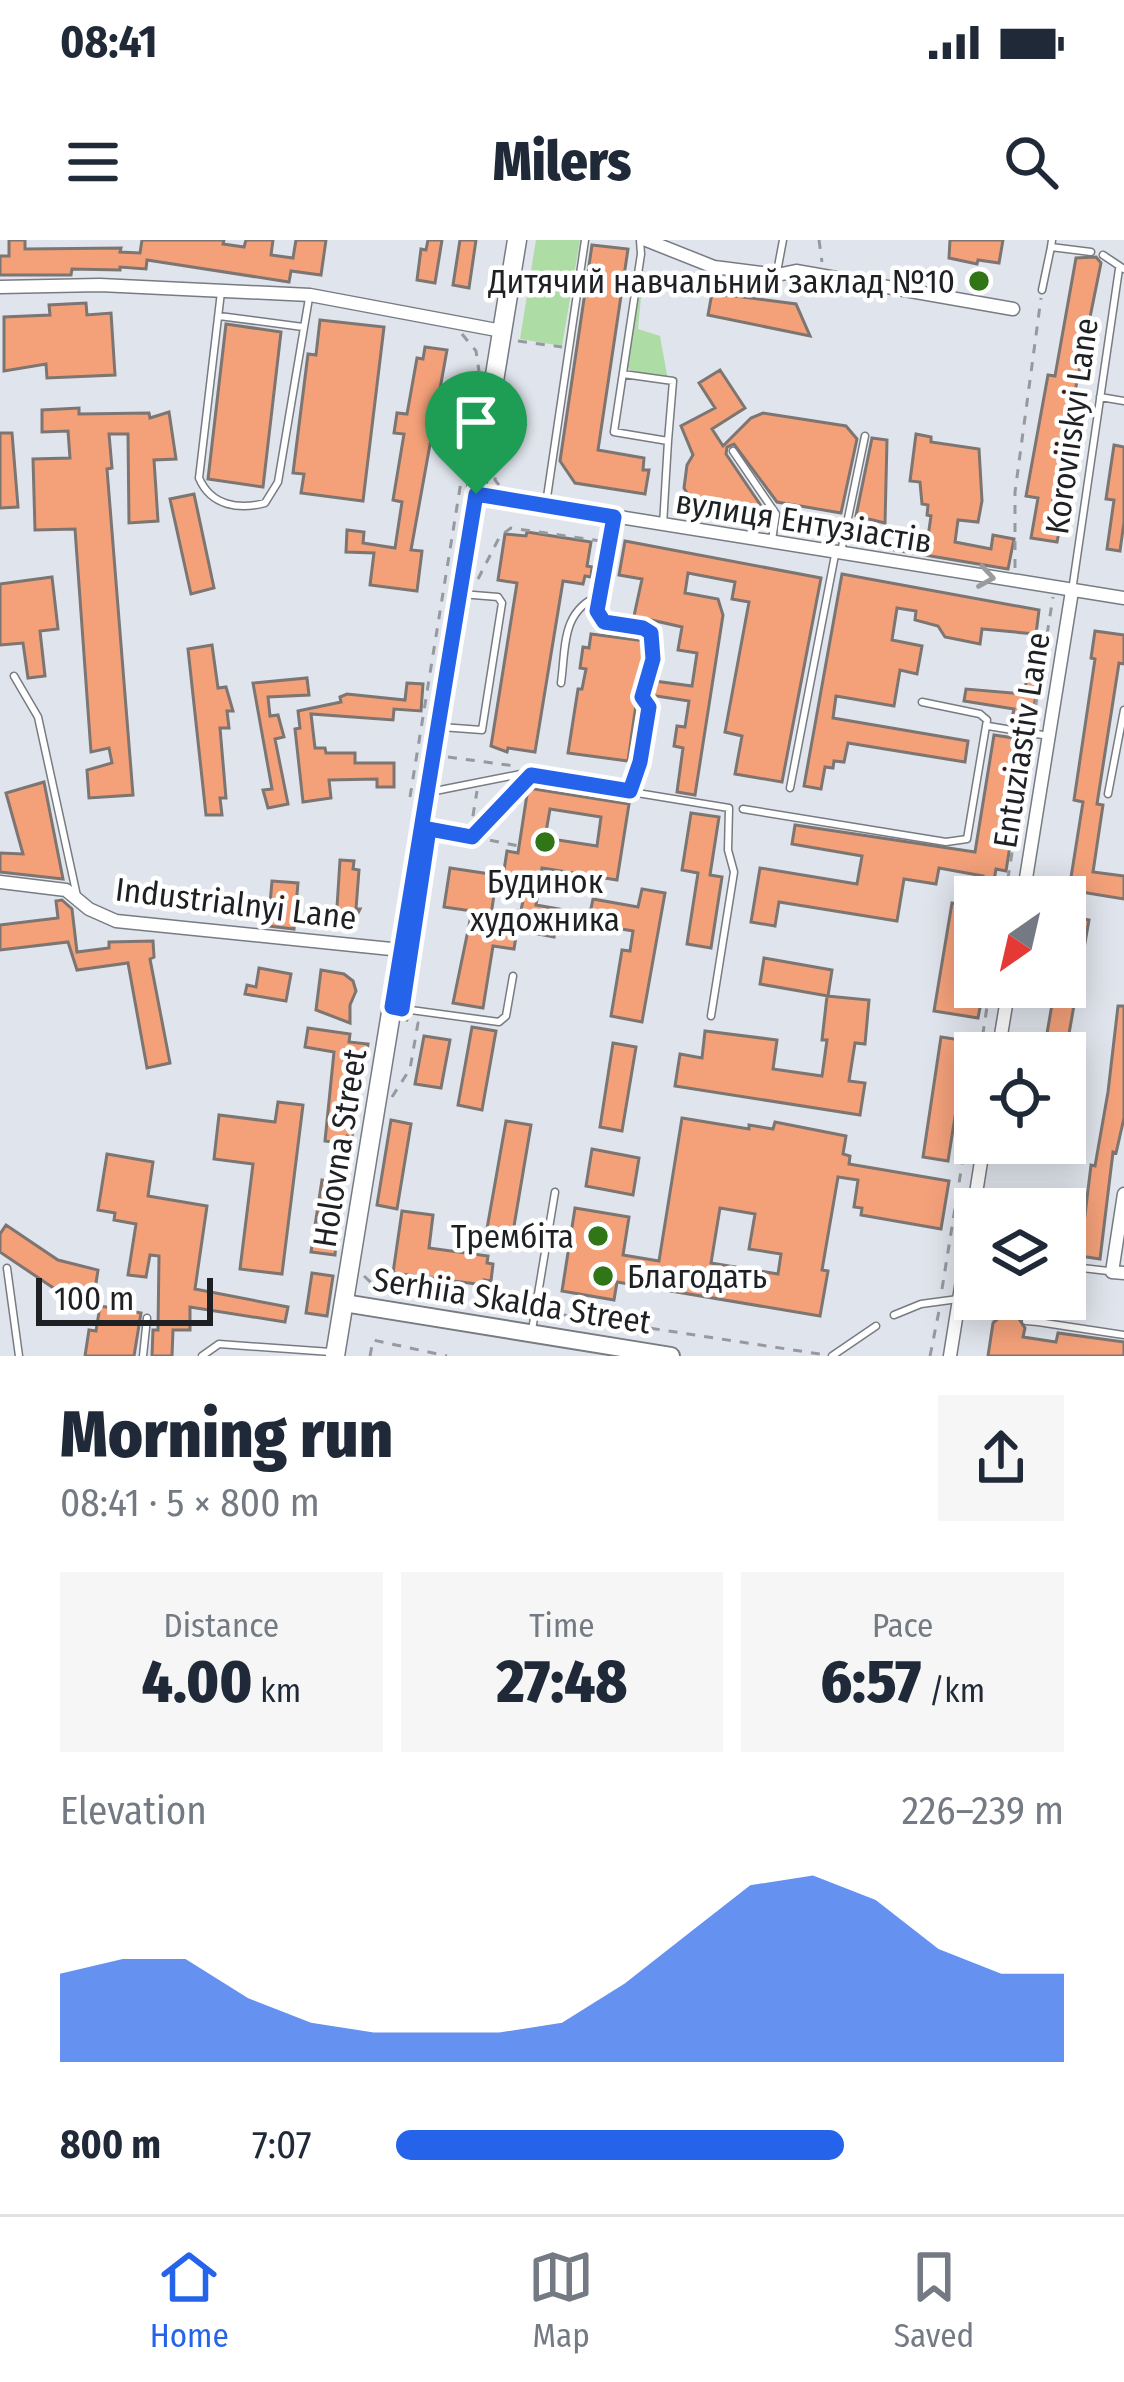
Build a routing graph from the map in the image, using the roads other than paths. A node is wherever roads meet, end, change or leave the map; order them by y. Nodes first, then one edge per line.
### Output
1 (517, 240) edge
2 (585, 240) edge
3 (643, 240) edge
4 (783, 240) edge
5 (1052, 243) edge
6 (1090, 252) dead end
7 (1103, 255) dead end
8 (1121, 269) edge
9 (776, 275) junction
10 (0, 287) edge
11 (222, 288) junction
12 (1042, 290) road end
13 (310, 295) junction
14 (1013, 309) road end
15 (219, 316) junction
16 (304, 327) junction
17 (509, 336) junction
18 (622, 374) junction
19 (468, 384) dead end
20 (492, 389) junction
21 (1100, 397) junction
22 (1124, 401) edge
23 (866, 436) dead end
24 (668, 441) junction
25 (733, 451) dead end
26 (476, 494) junction
27 (546, 507) junction
28 (614, 517) junction
29 (663, 526) junction
30 (771, 543) junction
31 (837, 555) junction
32 (1072, 591) junction
33 (464, 595) junction
34 (600, 595) junction
35 (1124, 598) edge
36 (14, 676) dead end
37 (561, 683) dead end
38 (922, 702) dead end
39 (1124, 710) edge
40 (988, 726) junction
41 (438, 727) junction
42 (1049, 736) junction
43 (790, 788) dead end
44 (630, 791) junction
45 (427, 793) junction
46 (1108, 794) dead end
47 (742, 809) dead end
48 (1026, 876) edge
49 (0, 883) edge
50 (77, 898) junction
51 (401, 950) junction
52 (513, 976) dead end
53 (397, 1008) junction
54 (711, 1016) dead end
55 (554, 1192) dead end
56 (1124, 1194) edge
57 (7, 1268) dead end
58 (1086, 1269) edge
59 (1118, 1273) edge
60 (344, 1303) junction
61 (954, 1304) edge
62 (894, 1315) dead end
63 (147, 1318) dead end
64 (955, 1320) edge
65 (1026, 1321) dead end
66 (1038, 1322) joint
67 (876, 1326) dead end
68 (531, 1333) junction
69 (1124, 1335) edge
70 (567, 1348) edge
71 (335, 1354) edge
72 (19, 1356) edge
73 (143, 1356) edge
74 (202, 1356) edge
75 (671, 1356) edge
76 (833, 1356) edge
77 (950, 1356) edge

1 - 17 main road, Holovna Street
2 - 27 lane
3 - 9 street
3 - 18 lane
4 - 9 lane
5 - 6 lane
5 - 12 lane
7 - 8 lane
8 - 21 lane, Koroviiskyi Lane
9 - 14 street
10 - 11 street
11 - 13 street
11 - 15 lane
13 - 16 lane
13 - 17 street
15 - 16 lane
15 - 16 lane
17 - 20 main road, Holovna Street
18 - 24 lane
18 - 24 lane
19 - 20 lane
20 - 26 main road, Holovna Street
21 - 22 lane
21 - 32 lane, Koroviiskyi Lane
23 - 31 lane
24 - 29 lane
25 - 30 lane
26 - 27 street, вулиця Ентузіастів
26 - 33 main road, Holovna Street
27 - 28 street, вулиця Ентузіастів
28 - 29 street, вулиця Ентузіастів
28 - 34 lane
29 - 30 street, вулиця Ентузіастів
30 - 31 street, вулиця Ентузіастів
31 -> 32 street, вулиця Ентузіастів
31 - 43 lane
32 - 35 street, вулиця Ентузіастів
32 - 42 street, Entuziastiv Lane
33 - 41 main road, Holovna Street
33 - 41 lane
34 - 37 lane
34 - 44 lane
36 - 50 lane
38 - 40 lane
39 - 46 lane
40 - 42 lane
40 - 47 lane
41 - 45 main road, Holovna Street
42 - 48 street, Entuziastiv Lane
44 - 45 lane
44 - 54 lane
45 - 51 main road, Holovna Street
49 - 50 street, Industrialnyi Lane
50 - 51 street, Industrialnyi Lane
51 - 53 main road, Holovna Street
52 - 53 lane
53 - 60 main road, Holovna Street
55 - 68 lane
56 - 59 street
57 - 72 lane
58 - 59 lane
60 - 68 main road, Serhiia Skalda Street
60 - 71 main road, Holovna Street
61 - 62 lane
63 - 73 lane
64 - 77 street
65 - 66 lane
66 - 69 lane
67 - 76 lane
68 - 70 main road, Serhiia Skalda Street
70 - 75 main road, Serhiia Skalda Street
71 - 74 lane

